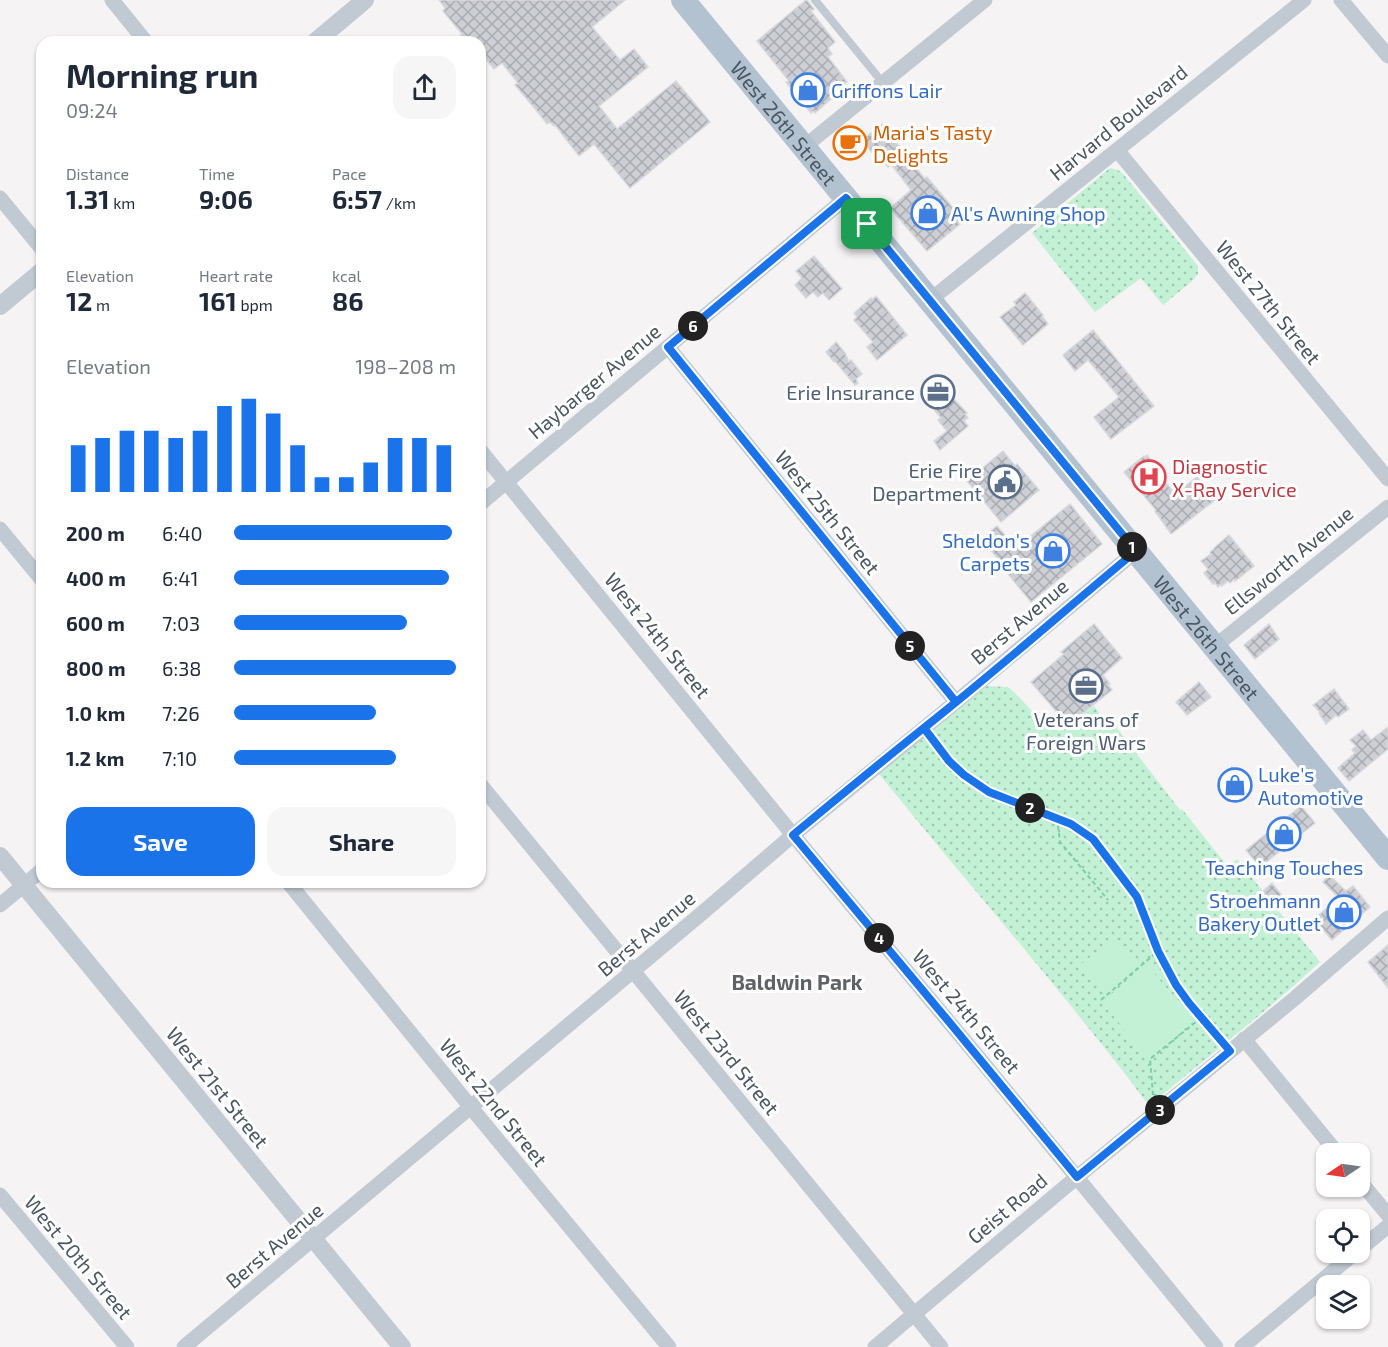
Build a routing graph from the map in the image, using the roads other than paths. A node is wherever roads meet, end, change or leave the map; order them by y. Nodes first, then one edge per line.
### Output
1 (112, 0) edge
2 (365, 0) edge
3 (815, 0) edge
4 (985, 0) edge
5 (1304, 0) edge
6 (1341, 0) edge
7 (687, 1) edge
8 (141, 36) edge
9 (322, 36) edge
10 (1388, 56) edge
11 (883, 83) junction
12 (804, 147) junction
13 (1117, 150) junction
14 (0, 198) edge
15 (846, 198) junction
16 (36, 242) edge
17 (36, 276) edge
18 (930, 300) junction
19 (0, 306) edge
20 (668, 347) junction
21 (486, 457) edge
22 (1388, 479) edge
23 (506, 482) junction
24 (486, 499) edge
25 (1388, 507) edge
26 (0, 529) edge
27 (1136, 551) junction
28 (36, 573) edge
29 (1214, 647) junction
30 (956, 702) junction
31 (486, 791) edge
32 (793, 835) junction
33 (0, 856) edge
34 (1388, 858) edge
35 (36, 875) edge
36 (24, 885) junction
37 (293, 888) edge
38 (0, 905) edge
39 (1388, 918) edge
40 (633, 971) junction
41 (1244, 1039) junction
42 (471, 1107) junction
43 (1329, 1143) edge
44 (1077, 1177) junction
45 (1370, 1193) edge
46 (0, 1195) edge
47 (1388, 1215) edge
48 (1388, 1226) edge
49 (313, 1239) junction
50 (1370, 1241) edge
51 (1344, 1263) edge
52 (914, 1314) junction
53 (127, 1347) edge
54 (184, 1347) edge
55 (402, 1347) edge
56 (669, 1347) edge
57 (875, 1347) edge
58 (941, 1347) edge
59 (1216, 1347) edge
60 (1242, 1347) edge

1 - 8 street
2 - 9 street
3 - 11 lane
4 - 11 street
5 - 13 street, Harvard Boulevard
6 - 10 street
7 - 12 main road, West 26th Street
11 - 12 street
12 - 15 main road, West 26th Street
13 - 18 street, Harvard Boulevard
13 - 22 street, West 27th Street
14 - 16 street
15 - 18 main road, West 26th Street
15 - 20 street, Haybarger Avenue
17 - 19 street
18 - 27 main road, West 26th Street
20 - 23 street, Haybarger Avenue
20 - 30 street, West 25th Street
21 - 23 street, West 24th Street
23 - 24 street, Haybarger Avenue
23 - 32 street, West 24th Street
25 - 29 street, Ellsworth Avenue
26 - 28 street
27 - 29 main road, West 26th Street
27 - 30 street, Berst Avenue
29 - 34 main road, West 26th Street
30 - 32 street, Berst Avenue
31 - 40 street, West 23rd Street
32 - 40 street, Berst Avenue
32 - 44 street, West 24th Street
33 - 36 street, West 21st Street
35 - 36 street
36 - 38 street
36 - 49 street, West 21st Street
37 - 42 street, West 22nd Street
39 - 41 street, Geist Road
40 - 42 street, Berst Avenue
40 - 52 street, West 23rd Street
41 - 43 street
41 - 44 street, Geist Road
42 - 49 street, Berst Avenue
42 - 56 street, West 22nd Street
44 - 52 street, Geist Road
44 - 59 street, West 24th Street
45 - 47 street
46 - 53 street, West 20th Street
48 - 50 street
49 - 54 street, Berst Avenue
49 - 55 street, West 21st Street
51 - 60 street
52 - 57 street, Geist Road
52 - 58 street, West 23rd Street

